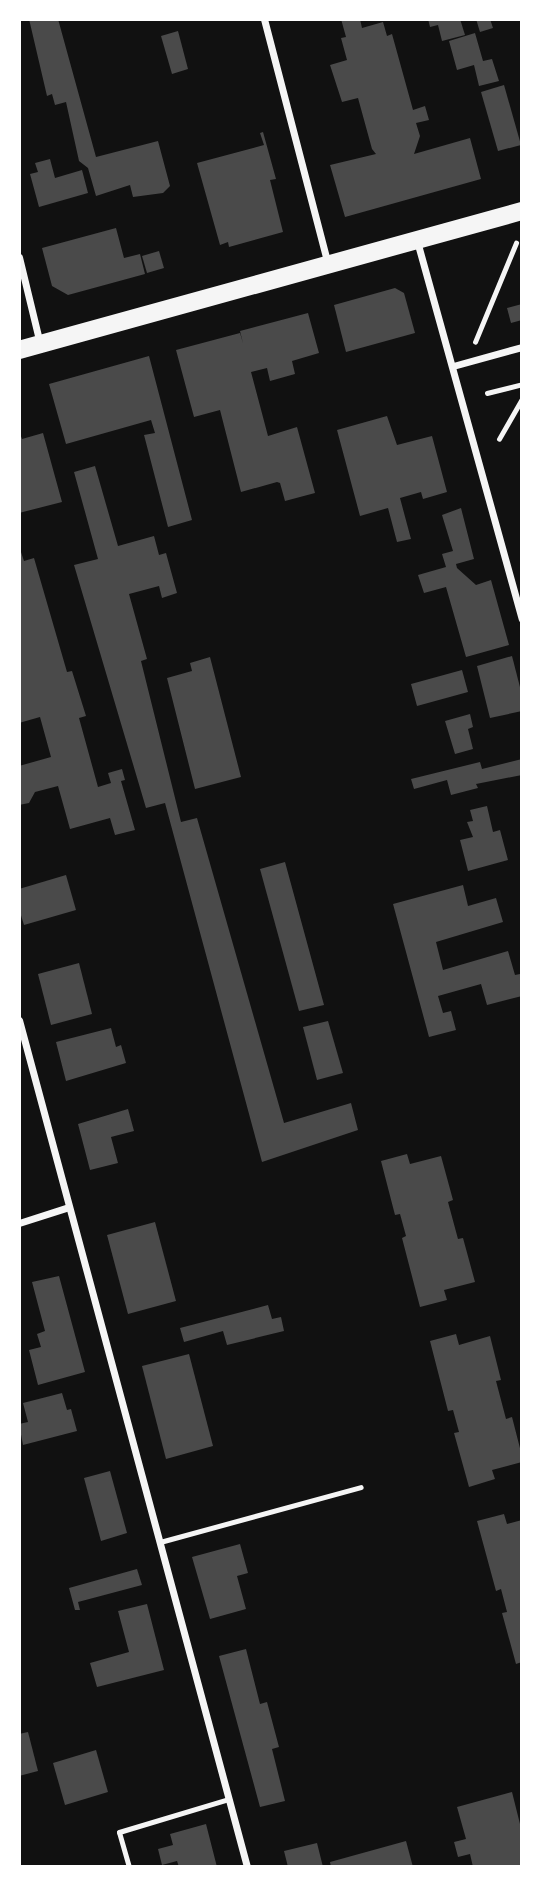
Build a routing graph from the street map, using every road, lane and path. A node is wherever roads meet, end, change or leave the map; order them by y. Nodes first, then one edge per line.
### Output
1 (264, 19) edge
2 (522, 211) edge
3 (417, 240) junction
4 (516, 243) dead end
5 (19, 257) edge
6 (329, 264) junction
7 (475, 342) dead end
8 (40, 344) junction
9 (522, 347) edge
10 (19, 350) edge
11 (453, 366) junction
12 (522, 384) edge
13 (487, 393) dead end
14 (522, 399) edge
15 (499, 439) dead end
16 (522, 619) edge
17 (19, 1020) edge
18 (69, 1207) junction
19 (19, 1223) edge
20 (361, 1487) dead end
21 (160, 1542) junction
22 (229, 1799) junction
23 (129, 1867) edge
24 (247, 1867) edge

1 - 6 street
2 - 3 main road
3 - 6 main road
3 - 11 street
4 - 7 path
5 - 8 street
6 - 8 main road
8 - 10 main road
9 - 11 street
11 - 16 street
12 - 13 path
14 - 15 path
17 - 18 street
18 - 19 street
18 - 21 street
20 - 21 lane
21 - 22 street
22 - 23 lane
22 - 24 street

